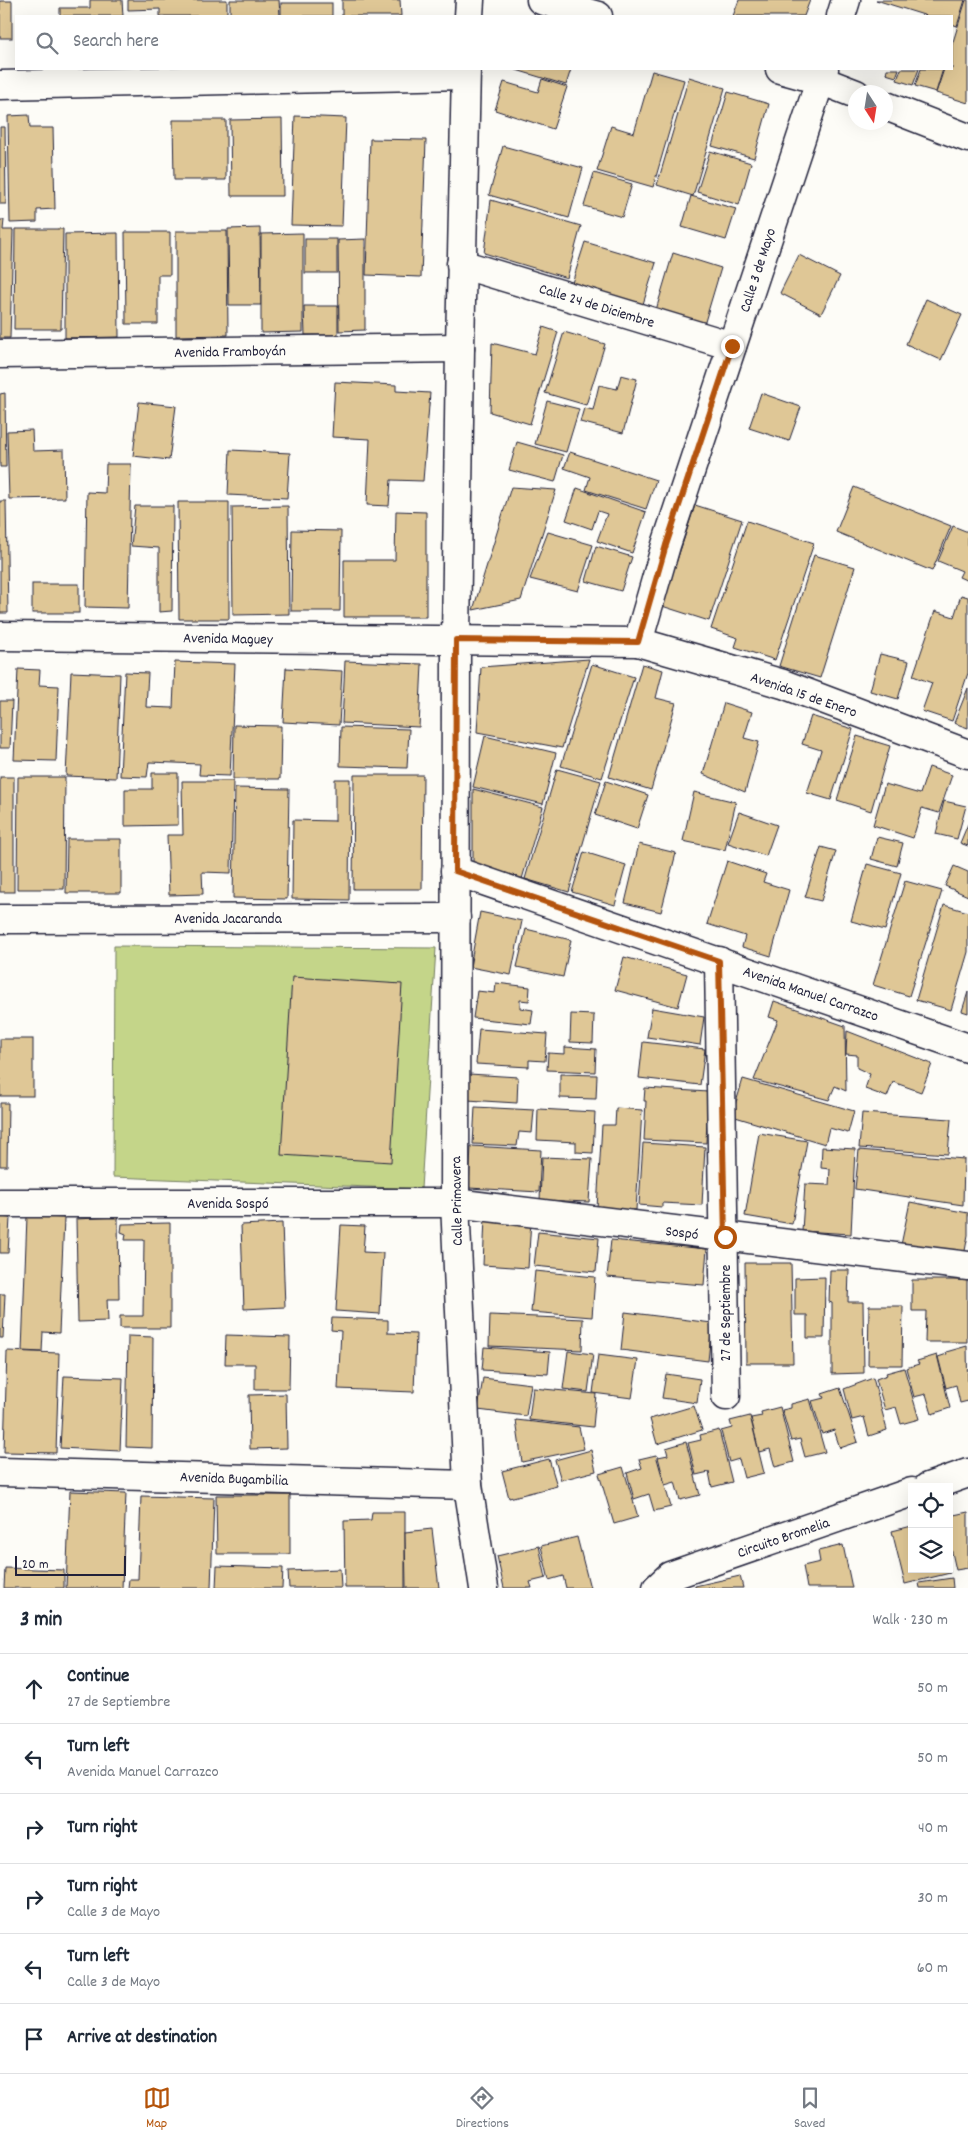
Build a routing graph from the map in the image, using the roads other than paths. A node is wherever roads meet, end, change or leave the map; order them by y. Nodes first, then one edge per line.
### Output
1 (470, 0) edge
2 (541, 0) edge
3 (846, 0) edge
4 (469, 15) edge
5 (594, 15) edge
6 (841, 15) edge
7 (788, 70) edge
8 (465, 72) edge
9 (822, 74) edge
10 (0, 85) edge
11 (848, 89) edge
12 (893, 109) edge
13 (968, 138) edge
14 (461, 264) junction
15 (732, 346) junction
16 (460, 348) junction
17 (0, 354) edge
18 (0, 636) edge
19 (456, 640) junction
20 (638, 642) junction
21 (968, 754) edge
22 (455, 871) junction
23 (456, 918) junction
24 (0, 919) edge
25 (719, 961) junction
26 (968, 1048) edge
27 (0, 1203) edge
28 (455, 1204) junction
29 (725, 1237) junction
30 (968, 1266) edge
31 (726, 1396) dead end
32 (0, 1472) edge
33 (968, 1473) edge
34 (939, 1483) edge
35 (468, 1484) junction
36 (908, 1493) edge
37 (484, 1588) edge
38 (658, 1588) edge

1 - 4 street
2 - 5 street
3 - 6 street
7 - 9 street
8 - 10 street
8 - 14 street, Calle Primavera
9 - 11 street
9 - 15 street, Calle 3 de Mayo
12 - 13 street
14 - 15 street, Calle 24 de Diciembre
14 - 16 street, Calle Primavera
15 - 20 street, Calle 3 de Mayo
16 - 17 street, Avenida Framboyán
16 - 19 street, Calle Primavera
18 - 19 street, Avenida Maguey
19 - 20 street
19 - 22 street, Calle Primavera
20 - 21 street, Avenida 15 de Enero
22 - 23 street, Calle Primavera
22 - 25 street, Avenida Manuel Carrazco
23 - 24 street, Avenida Jacaranda
23 - 28 street, Calle Primavera
25 - 26 street, Avenida Manuel Carrazco
25 - 29 street, 27 de Septiembre
27 - 28 street, Avenida Sospó
28 - 29 street, Sospó
28 - 35 street, Calle Primavera
29 - 30 street, Sospó
29 - 31 street, 27 de Septiembre
32 - 35 street, Avenida Bugambilia
33 - 34 street
35 - 37 street, Calle Primavera
36 - 38 street, Circuito Bromelia

